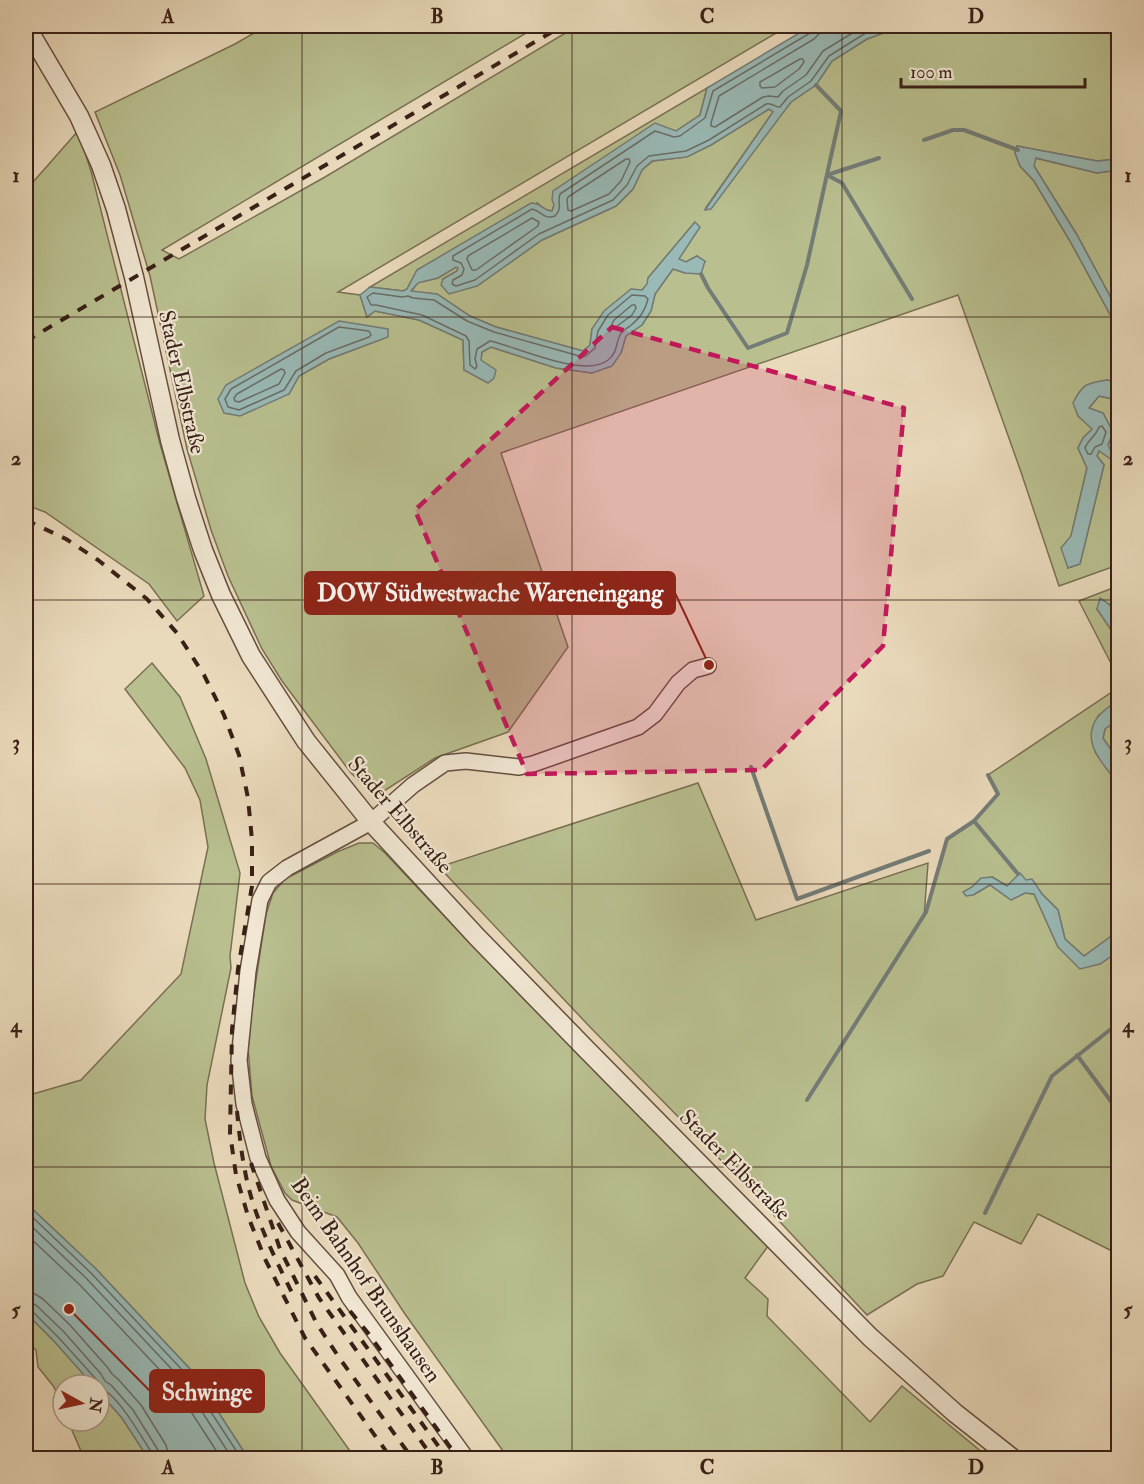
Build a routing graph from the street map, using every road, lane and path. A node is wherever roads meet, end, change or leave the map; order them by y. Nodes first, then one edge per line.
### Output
1 (27, 27) edge
2 (708, 666) dead end
3 (371, 822) junction
4 (466, 1458) edge
5 (1012, 1458) edge

1 - 3 street, Stader Elbstraße
2 - 3 street, Beim Bahnhof Brunshausen
3 - 4 street, Beim Bahnhof Brunshausen
3 - 5 street, Stader Elbstraße

